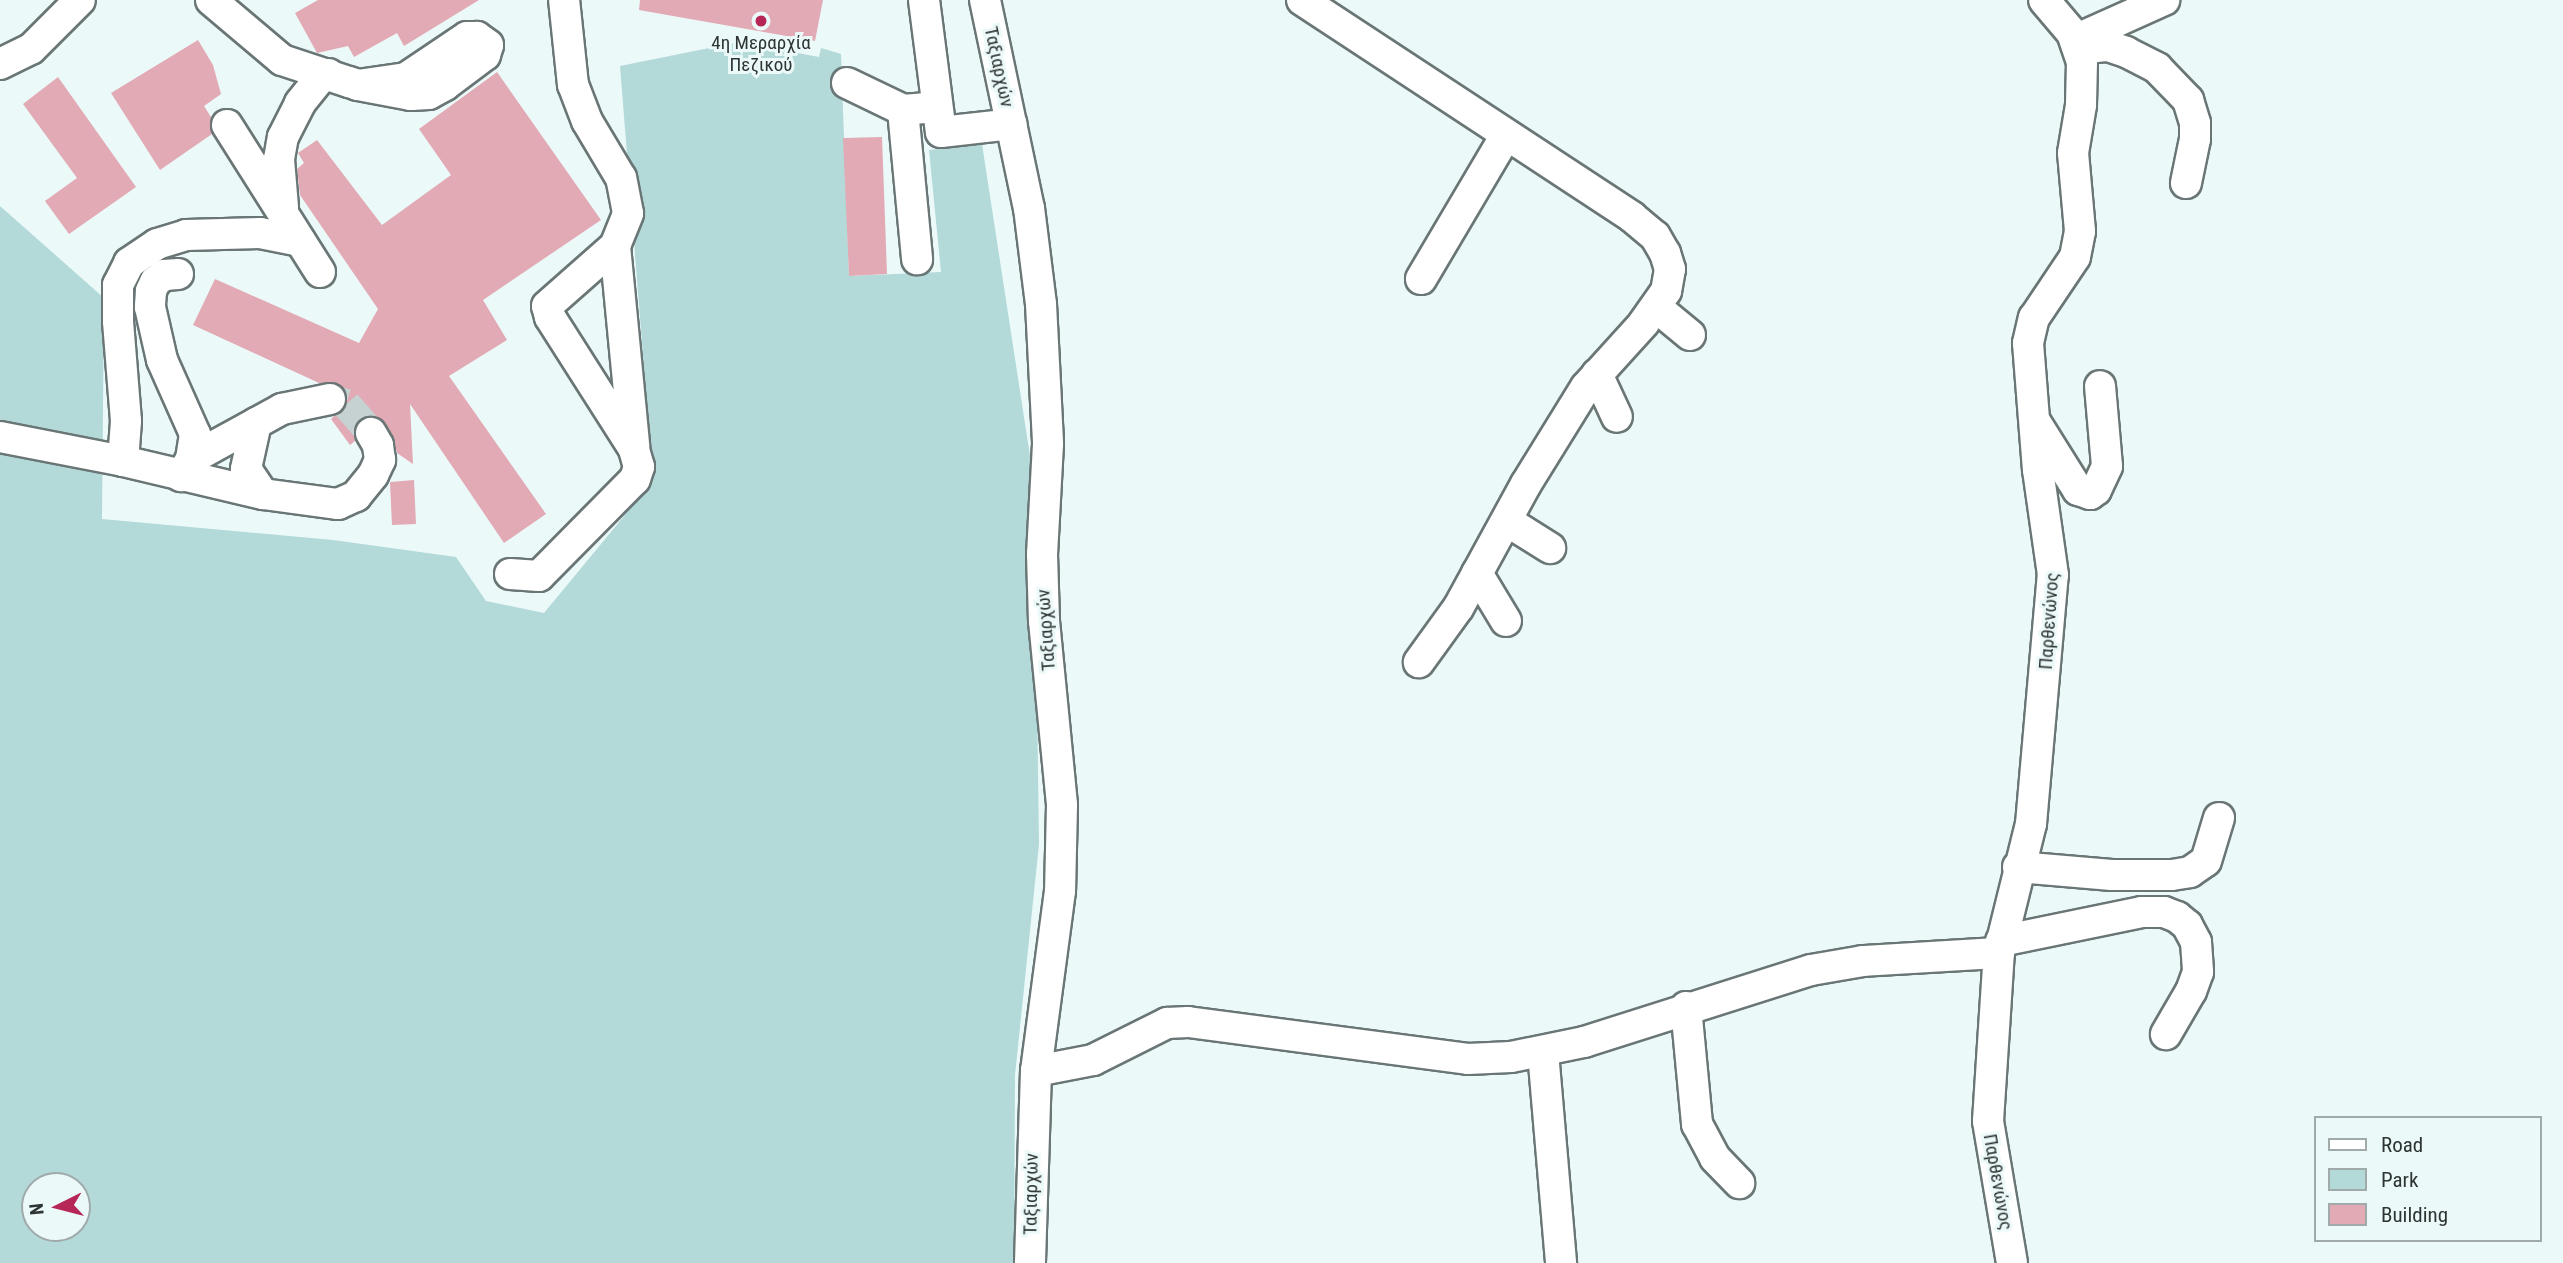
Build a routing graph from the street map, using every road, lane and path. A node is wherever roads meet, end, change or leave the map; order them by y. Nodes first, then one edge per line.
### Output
1 (80, 0) edge
2 (211, 0) edge
3 (564, 0) edge
4 (924, 0) edge
5 (985, 0) edge
6 (1302, 0) edge
7 (2044, 0) edge
8 (2164, 0) edge
9 (2076, 44) junction
10 (0, 64) edge
11 (328, 74) junction
12 (847, 83) dead end
13 (358, 85) dead end
14 (938, 106) junction
15 (904, 110) junction
16 (1012, 124) junction
17 (227, 125) dead end
18 (1506, 135) junction
19 (2186, 183) dead end
20 (284, 215) junction
21 (300, 241) junction
22 (615, 246) junction
23 (917, 259) dead end
24 (320, 272) dead end
25 (178, 274) dead end
26 (1422, 279) dead end
27 (1656, 307) junction
28 (1690, 335) dead end
29 (1597, 374) junction
30 (2100, 386) dead end
31 (330, 399) dead end
32 (1617, 417) dead end
33 (2034, 420) junction
34 (256, 423) junction
35 (371, 433) tunnel mouth
36 (0, 437) edge
37 (634, 449) junction
38 (123, 461) junction
39 (186, 468) junction
40 (263, 494) junction
41 (1507, 521) junction
42 (1550, 548) dead end
43 (1478, 573) junction
44 (510, 574) dead end
45 (1506, 621) dead end
46 (1419, 662) dead end
47 (2219, 818) dead end
48 (2018, 867) junction
49 (2000, 947) junction
50 (1686, 1007) junction
51 (2166, 1034) dead end
52 (1543, 1052) junction
53 (1036, 1071) junction
54 (1739, 1183) dead end
55 (1030, 1263) edge
56 (1561, 1263) edge
57 (2012, 1263) edge

1 - 10 street
2 - 11 street
3 - 22 street
4 - 14 street
5 - 16 street, Ταξιαρχών
6 - 18 street
7 - 9 street
8 - 9 street
9 - 19 street
9 - 33 street, Παρθενώνος
11 - 13 street
11 - 20 street
12 - 15 street
14 - 15 street
14 - 16 street
15 - 23 street
16 - 53 street, Ταξιαρχών
17 - 20 street
18 - 26 street
18 - 27 street
20 - 21 street
21 - 24 street
21 - 38 street
22 - 37 street
22 - 37 street
25 - 39 street
27 - 28 street
27 - 29 street
29 - 32 street
29 - 41 street
30 - 33 street
31 - 34 street
33 - 48 street, Παρθενώνος
34 - 39 street
34 - 40 street
35 - 40 street
36 - 38 street
37 - 44 street
38 - 39 street
39 - 40 street
41 - 42 street
41 - 43 street
43 - 45 street
43 - 46 street
47 - 48 street
48 - 49 street, Παρθενώνος
49 - 50 street
49 - 51 street
49 - 57 street, Παρθενώνος
50 - 52 street
50 - 54 street
52 - 53 street
52 - 56 street
53 - 55 street, Ταξιαρχών

